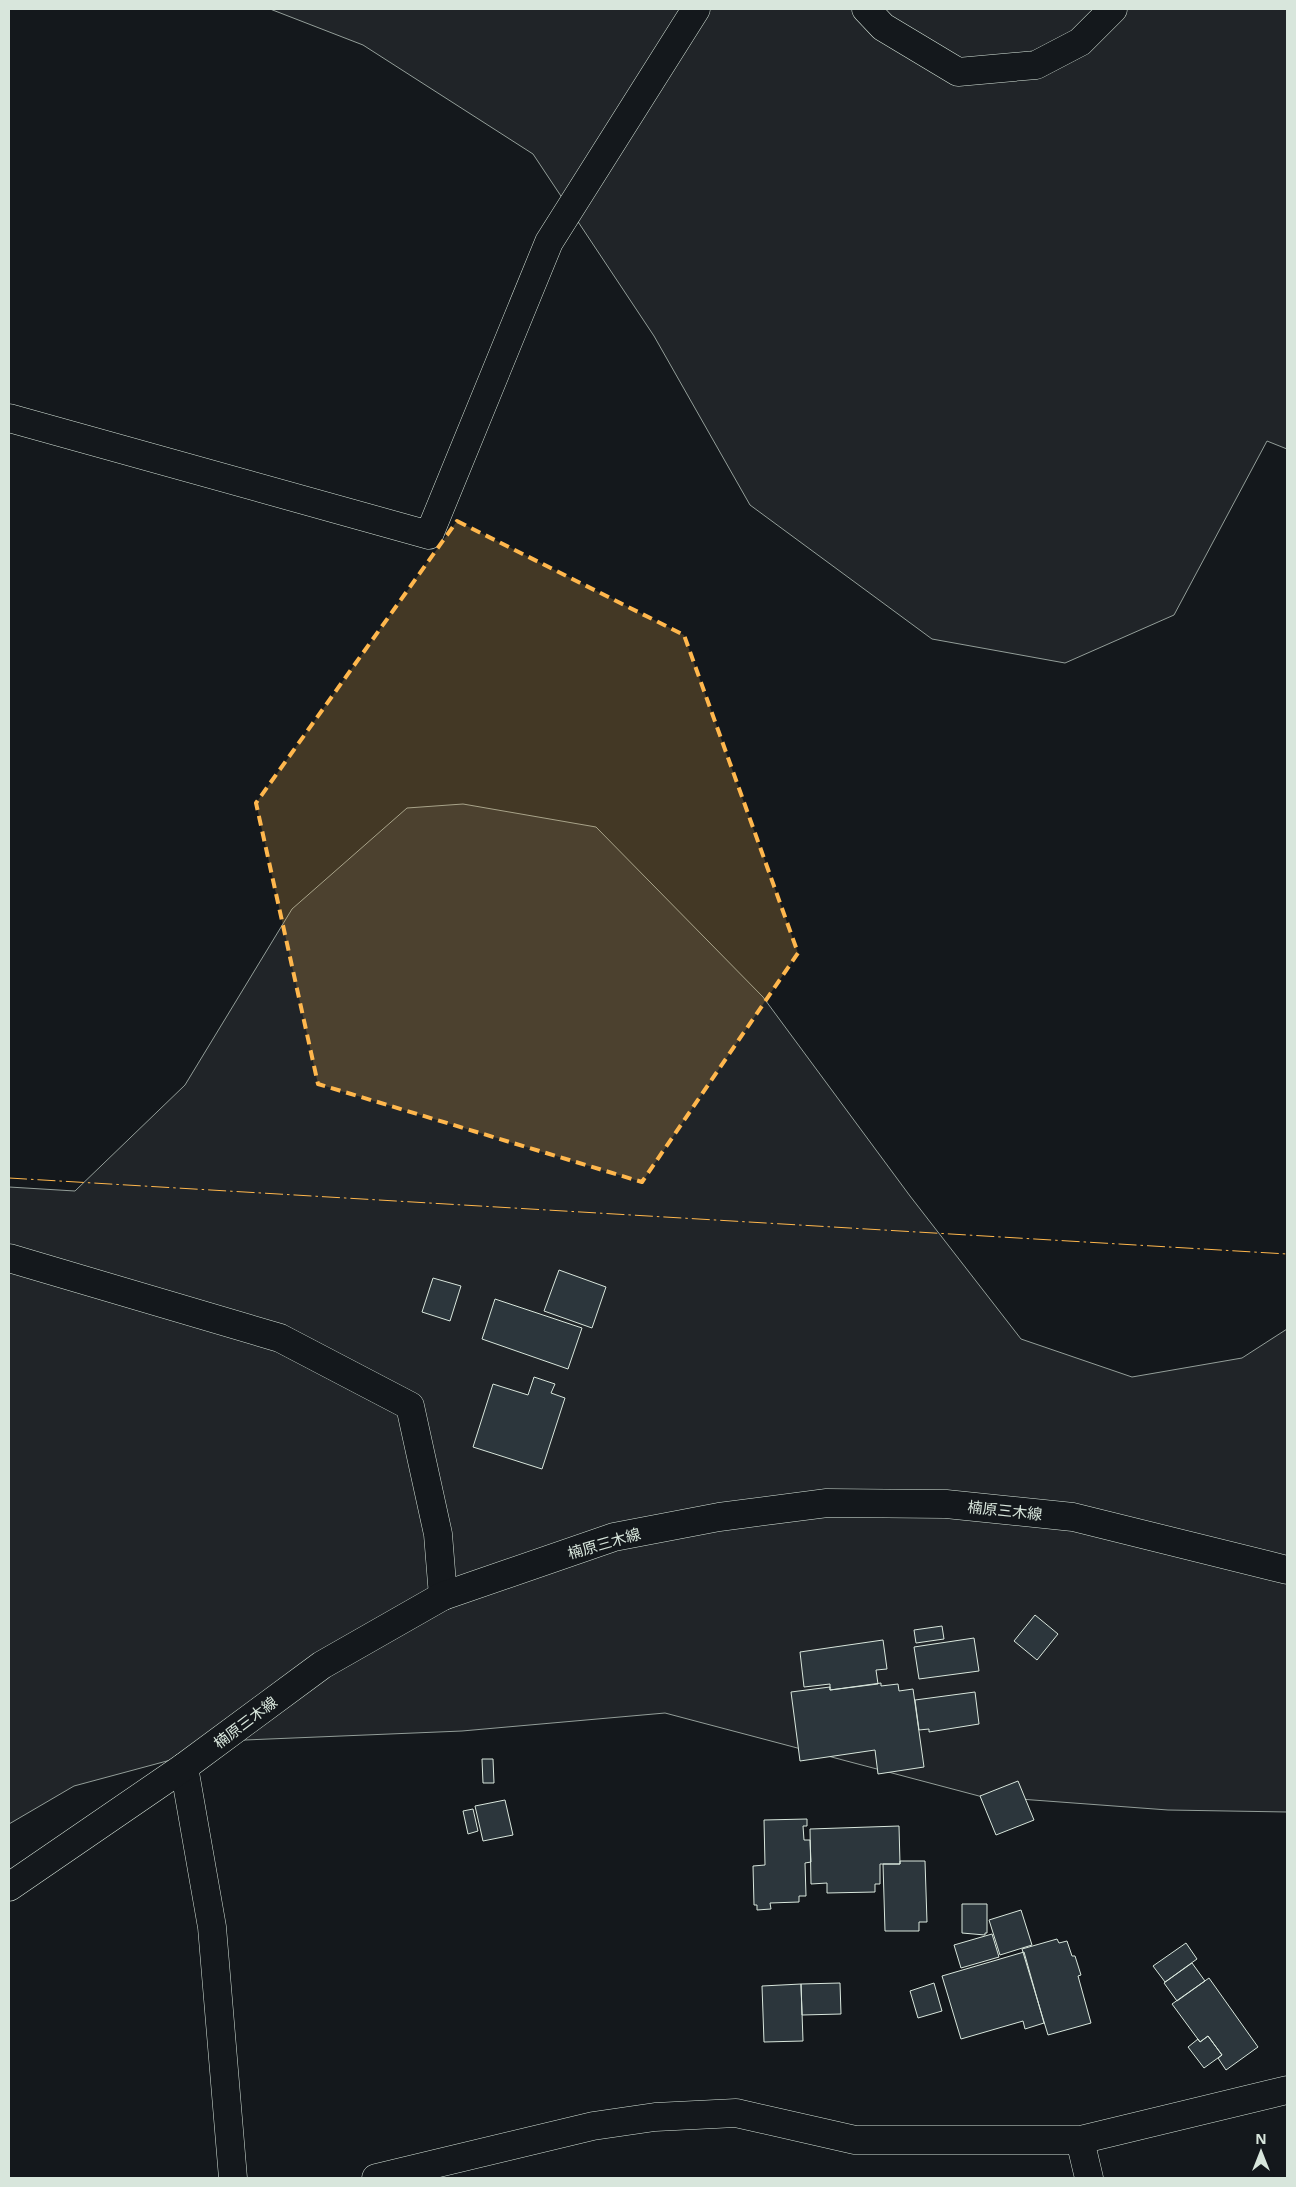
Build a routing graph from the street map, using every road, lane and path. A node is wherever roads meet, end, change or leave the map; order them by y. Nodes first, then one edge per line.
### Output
1 (696, 9) edge
2 (866, 9) edge
3 (1113, 9) edge
4 (9, 418) edge
5 (9, 1258) edge
6 (1287, 1570) edge
7 (443, 1596) junction
8 (184, 1767) junction
9 (9, 1888) edge
10 (1287, 2090) edge
11 (1080, 2140) junction
12 (233, 2178) edge
13 (376, 2178) edge
14 (1089, 2178) edge

1 - 4 street
2 - 3 street
5 - 7 street
6 - 7 street, 楠原三木線
7 - 8 street, 楠原三木線
8 - 9 street, 楠原三木線
8 - 12 street
10 - 11 street
11 - 13 street
11 - 14 street

